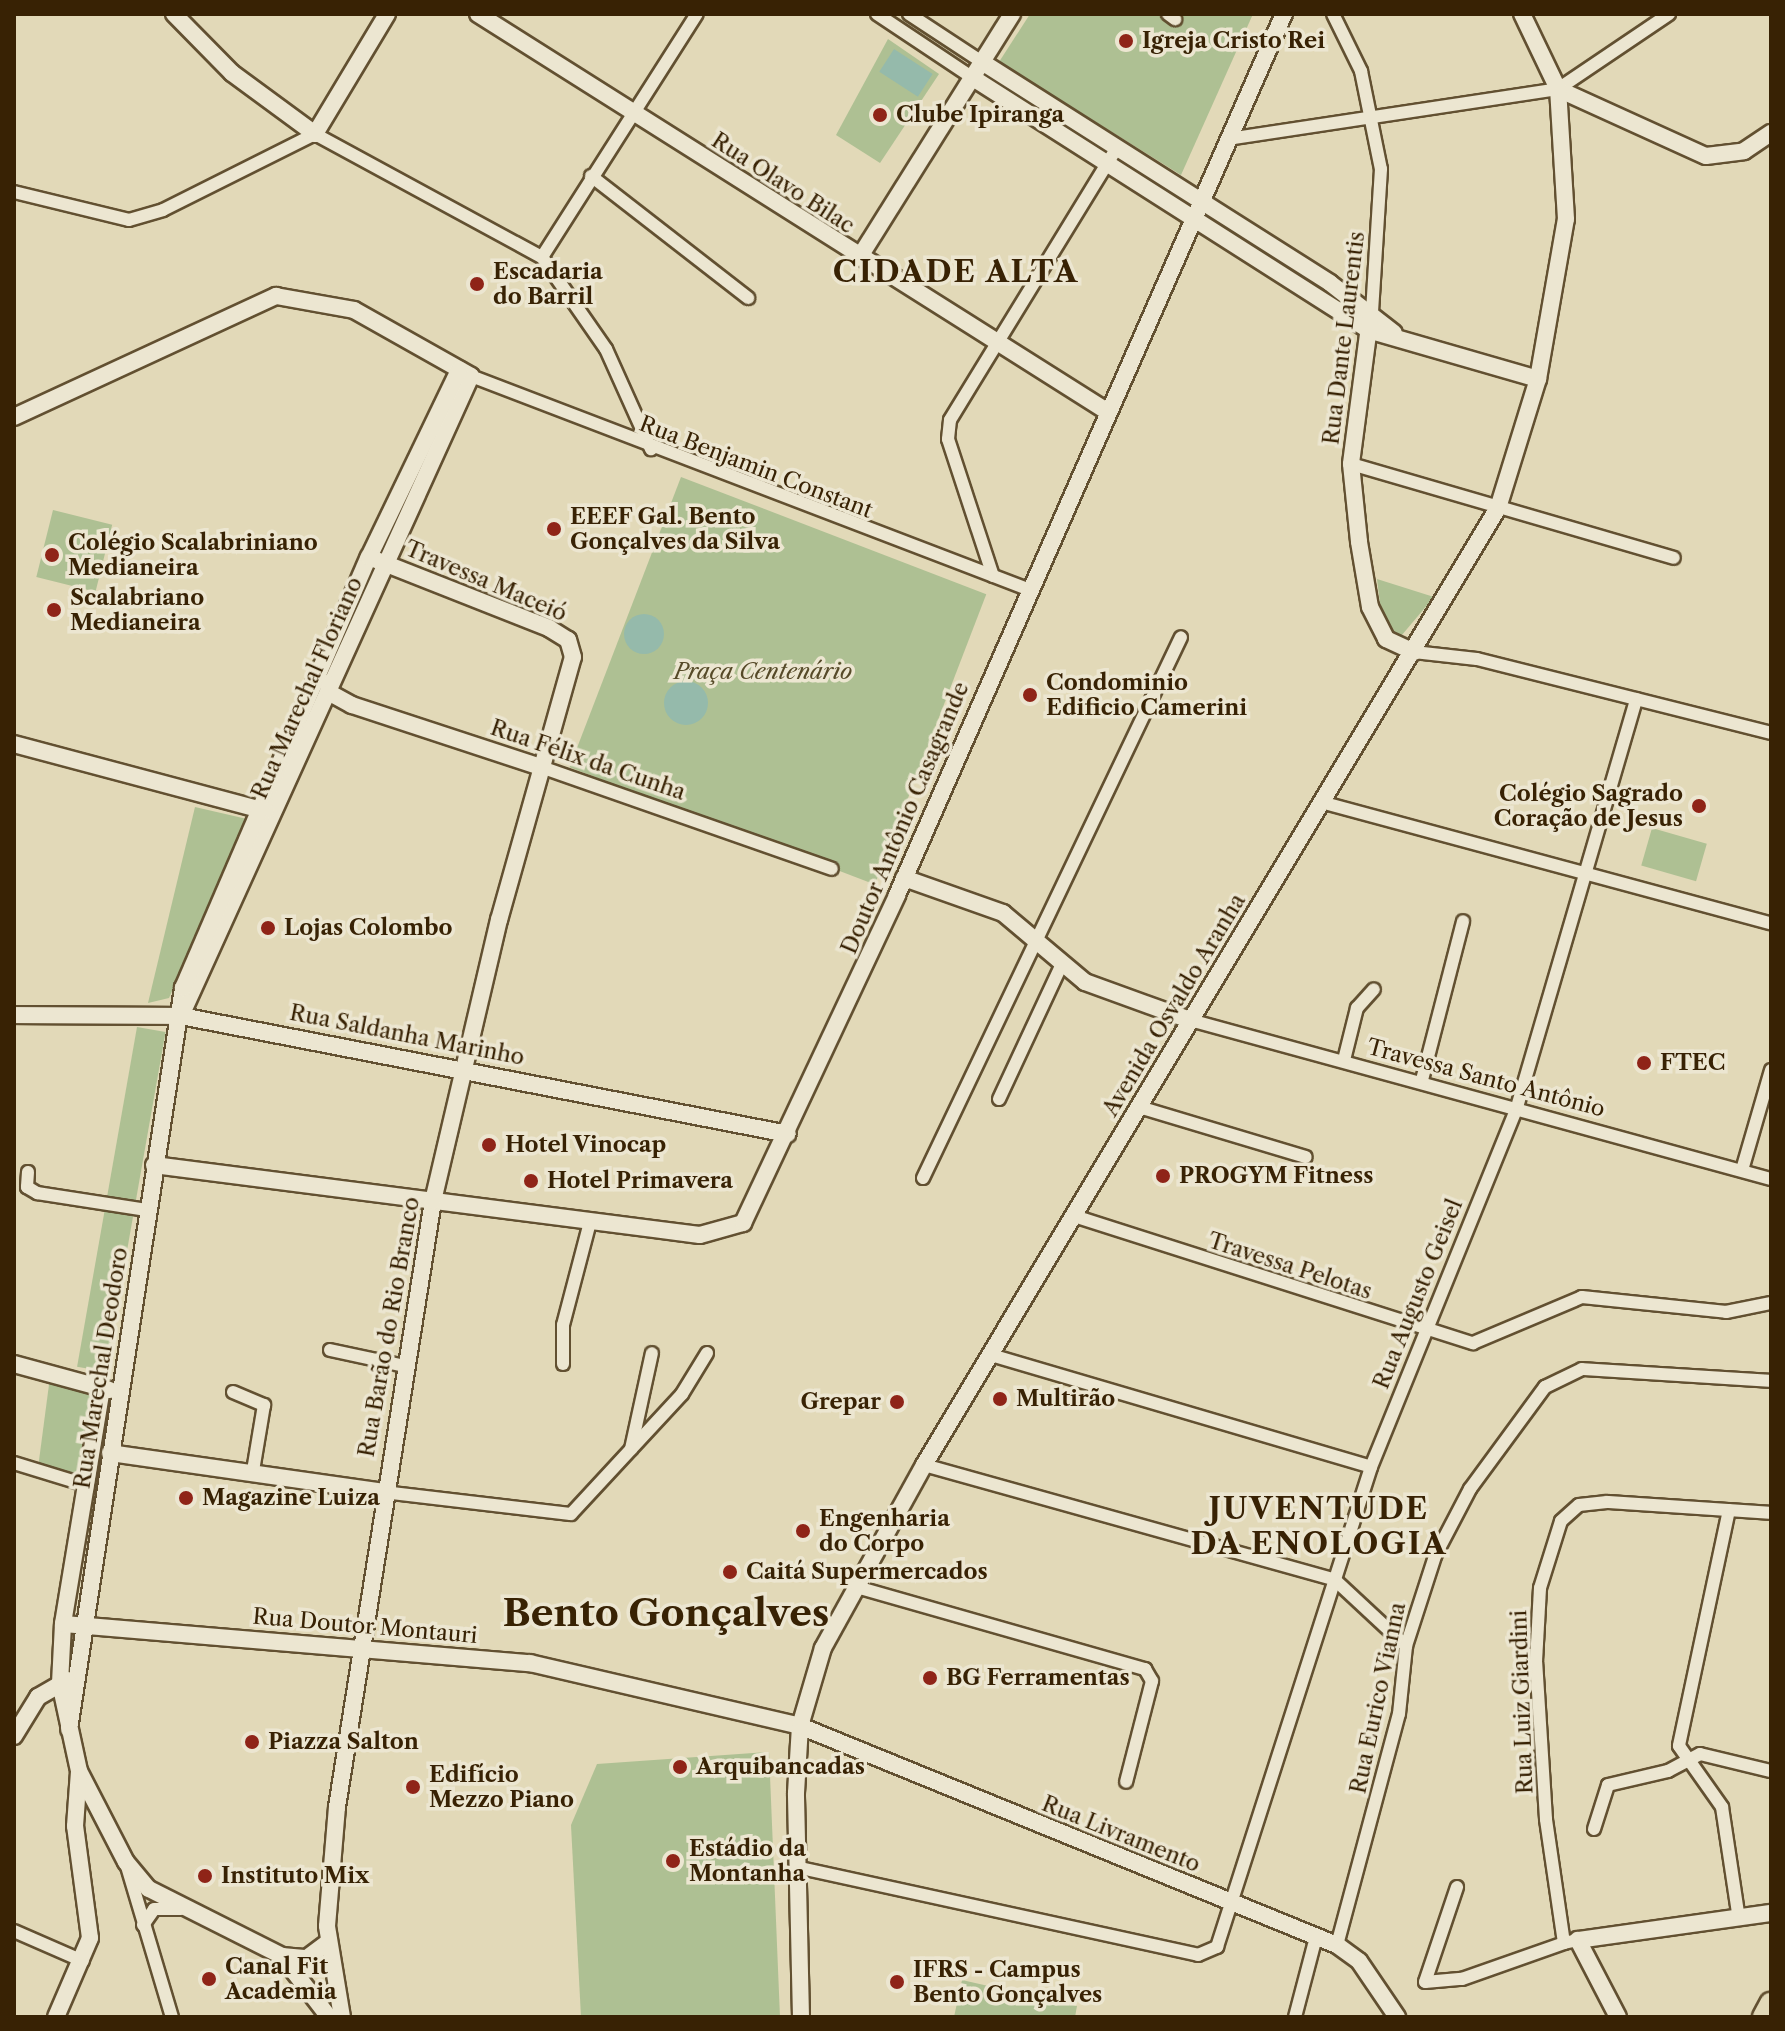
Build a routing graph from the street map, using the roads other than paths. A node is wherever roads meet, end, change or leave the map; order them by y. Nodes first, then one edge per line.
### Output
1 (174, 14) edge
2 (387, 14) edge
3 (478, 14) edge
4 (697, 14) edge
5 (877, 14) edge
6 (909, 14) edge
7 (1012, 14) edge
8 (1333, 14) edge
9 (1522, 14) edge
10 (1669, 14) edge
11 (1280, 16) edge
12 (982, 62) junction
13 (973, 78) junction
14 (1558, 89) junction
15 (633, 113) junction
16 (1051, 116) junction
17 (1373, 119) junction
18 (1771, 133) edge
19 (315, 134) junction
20 (1228, 139) junction
21 (1117, 148) junction
22 (1107, 163) junction
23 (591, 176) junction
24 (14, 192) edge
25 (1200, 201) junction
26 (1191, 220) junction
27 (542, 257) junction
28 (859, 258) junction
29 (748, 298) dead end
30 (1372, 311) junction
31 (1368, 330) junction
32 (1394, 333) junction
33 (995, 342) junction
34 (465, 373) junction
35 (1538, 379) junction
36 (1108, 412) junction
37 (14, 417) edge
38 (651, 449) junction
39 (1351, 464) junction
40 (1498, 508) junction
41 (369, 557) junction
42 (1674, 558) dead end
43 (387, 563) junction
44 (993, 576) junction
45 (1030, 590) junction
46 (1181, 637) dead end
47 (1414, 652) junction
48 (326, 655) junction
49 (573, 657) joint
50 (330, 693) junction
51 (1636, 699) junction
52 (1771, 733) edge
53 (14, 744) edge
54 (541, 767) junction
55 (1321, 802) junction
56 (267, 811) junction
57 (832, 869) dead end
58 (1588, 871) junction
59 (904, 878) junction
60 (1463, 921) dead end
61 (1771, 923) edge
62 (1038, 938) junction
63 (1061, 966) junction
64 (1374, 989) dead end
65 (14, 1015) edge
66 (181, 1016) junction
67 (1190, 1020) junction
68 (1344, 1060) junction
69 (461, 1067) junction
70 (1771, 1070) edge
71 (1422, 1080) junction
72 (999, 1099) dead end
73 (1139, 1107) junction
74 (1517, 1107) junction
75 (788, 1134) junction
76 (1306, 1157) dead end
77 (154, 1165) junction
78 (1742, 1170) junction
79 (28, 1172) dead end
80 (923, 1178) dead end
81 (1771, 1179) edge
82 (433, 1201) junction
83 (147, 1210) junction
84 (1074, 1216) junction
85 (590, 1222) junction
86 (1771, 1303) edge
87 (1423, 1332) junction
88 (330, 1350) dead end
89 (652, 1353) dead end
90 (707, 1353) dead end
91 (991, 1355) junction
92 (14, 1364) edge
93 (563, 1364) dead end
94 (405, 1366) junction
95 (1771, 1381) edge
96 (102, 1388) junction
97 (119, 1391) junction
98 (233, 1392) dead end
99 (631, 1452) junction
100 (110, 1453) junction
101 (14, 1463) edge
102 (924, 1465) junction
103 (1371, 1467) junction
104 (253, 1471) junction
105 (86, 1485) junction
106 (383, 1492) junction
107 (1729, 1510) junction
108 (1771, 1513) edge
109 (1335, 1580) junction
110 (853, 1586) junction
111 (63, 1624) junction
112 (85, 1626) junction
113 (1406, 1646) junction
114 (358, 1647) junction
115 (79, 1676) junction
116 (60, 1683) junction
117 (800, 1726) junction
118 (69, 1729) junction
119 (14, 1736) edge
120 (1686, 1762) junction
121 (79, 1771) junction
122 (1771, 1771) edge
123 (1126, 1782) dead end
124 (1594, 1829) dead end
125 (126, 1862) junction
126 (796, 1867) junction
127 (1457, 1887) dead end
128 (1236, 1904) junction
129 (181, 1909) junction
130 (1759, 1917) edge
131 (143, 1925) junction
132 (14, 1931) edge
133 (1316, 1937) junction
134 (328, 1942) junction
135 (1571, 1942) junction
136 (1337, 1945) junction
137 (282, 1956) junction
138 (83, 1961) junction
139 (1771, 2004) edge
140 (56, 2017) edge
141 (172, 2017) edge
142 (329, 2017) edge
143 (342, 2017) edge
144 (801, 2017) edge
145 (1295, 2017) edge
146 (1397, 2017) edge
147 (1618, 2017) edge
148 (1764, 2017) edge

1 - 19 main road
2 - 19 main road
3 - 15 main road, Rua Olavo Bilac
4 - 15 street
5 - 13 street
6 - 12 street
7 - 12 main road
8 - 17 street, Rua Dante Laurentis
9 - 14 main road, Avenida Osvaldo Aranha
10 - 14 street
11 - 20 main road, Doutor Antônio Casagrande
12 - 13 main road
12 - 16 main road
13 - 16 main road
13 - 28 main road
14 - 17 street
14 - 18 main road
14 - 35 main road, Avenida Osvaldo Aranha
15 - 23 street
15 - 28 main road, Rua Olavo Bilac
16 - 21 main road
16 - 22 main road
17 - 20 street
17 - 30 street, Rua Dante Laurentis
19 - 24 street
19 - 27 street
20 - 25 main road, Doutor Antônio Casagrande
21 - 22 street
21 - 25 main road
22 - 26 main road
22 - 33 street
23 - 27 street
23 - 29 street
25 - 26 main road, Doutor Antônio Casagrande
25 - 30 main road
26 - 31 main road
26 - 36 main road, Doutor Antônio Casagrande
27 - 38 street
28 - 33 main road, Rua Olavo Bilac
30 - 31 main road, Rua Dante Laurentis
30 - 32 main road
31 - 32 main road
31 - 39 main road, Rua Dante Laurentis
32 - 35 main road
33 - 36 main road, Rua Olavo Bilac
33 - 44 street
34 - 37 main road
34 - 38 street, Rua Benjamin Constant
34 - 41 main road, Rua Marechal Floriano
34 - 43 main road, Rua Marechal Floriano
35 - 40 main road, Avenida Osvaldo Aranha
36 - 45 main road, Doutor Antônio Casagrande
38 - 44 street, Rua Benjamin Constant
39 - 40 street
39 - 47 main road, Rua Dante Laurentis
40 - 42 street
40 - 47 main road, Avenida Osvaldo Aranha
41 - 43 main road, Travessa Maceió
41 - 48 main road, Rua Marechal Floriano
43 - 49 main road, Travessa Maceió
43 - 50 main road, Rua Marechal Floriano
44 - 45 street, Rua Benjamin Constant
45 - 59 main road, Doutor Antônio Casagrande
46 - 62 street
47 - 51 street
47 - 55 main road, Avenida Osvaldo Aranha
48 - 50 main road
48 - 56 main road, Rua Marechal Floriano
49 - 54 main road, Rua Barão do Rio Branco
50 - 54 main road, Rua Félix da Cunha
50 - 56 main road, Rua Marechal Floriano
51 - 52 street
51 - 58 street, Rua Augusto Geisel
53 - 56 main road
54 - 57 street, Rua Félix da Cunha
54 - 69 main road, Rua Barão do Rio Branco
55 - 58 street
55 - 67 main road, Avenida Osvaldo Aranha
56 - 66 main road, Rua Marechal Floriano
56 - 66 main road, Rua Marechal Floriano
58 - 61 street
58 - 74 street, Rua Augusto Geisel
59 - 62 main road
59 - 75 main road, Doutor Antônio Casagrande
60 - 71 street
62 - 63 main road
62 - 80 street
63 - 67 main road
63 - 72 street
64 - 68 street
65 - 66 main road, Rua Saldanha Marinho
66 - 69 main road, Rua Saldanha Marinho
66 - 77 main road, Rua Marechal Deodoro
67 - 68 street, Travessa Santo Antônio
67 - 73 main road, Avenida Osvaldo Aranha
68 - 71 street, Travessa Santo Antônio
69 - 75 main road, Rua Saldanha Marinho
69 - 82 main road, Rua Barão do Rio Branco
70 - 78 street
71 - 74 street, Travessa Santo Antônio
73 - 76 street
73 - 84 main road, Avenida Osvaldo Aranha
74 - 78 street, Travessa Santo Antônio
74 - 87 street, Rua Augusto Geisel
75 - 85 main road, Doutor Antônio Casagrande
77 - 82 main road
77 - 83 main road, Rua Marechal Deodoro
78 - 81 street, Travessa Santo Antônio
79 - 83 street
82 - 85 main road
82 - 94 main road, Rua Barão do Rio Branco
83 - 97 main road, Rua Marechal Deodoro
84 - 87 street, Travessa Pelotas
84 - 91 main road, Avenida Osvaldo Aranha
85 - 93 street
86 - 87 street, Travessa Pelotas
87 - 103 street, Rua Augusto Geisel
88 - 94 street
89 - 99 street
90 - 99 street
91 - 102 main road, Avenida Osvaldo Aranha
91 - 103 street
92 - 96 main road
94 - 106 main road, Rua Barão do Rio Branco
95 - 113 street, Rua Eurico Vianna
96 - 97 main road
96 - 105 main road, Rua Marechal Deodoro
97 - 100 main road, Rua Marechal Deodoro
98 - 104 street
99 - 106 street
100 - 104 main road
100 - 112 main road, Rua Marechal Deodoro
101 - 105 street
102 - 109 street
102 - 110 main road, Avenida Osvaldo Aranha
103 - 109 street, Rua Augusto Geisel
104 - 106 main road
105 - 111 main road, Rua Marechal Deodoro
106 - 114 main road, Rua Barão do Rio Branco
107 - 108 street, Rua Luiz Giardini
107 - 120 street
107 - 135 street, Rua Luiz Giardini
109 - 113 street
109 - 128 street, Rua Augusto Geisel
110 - 117 main road, Avenida Osvaldo Aranha
110 - 123 street
111 - 112 main road, Rua Doutor Montauri
111 - 116 main road, Rua Marechal Deodoro
112 - 114 main road, Rua Doutor Montauri
112 - 115 main road, Rua Marechal Deodoro
113 - 136 street, Rua Eurico Vianna
114 - 117 main road, Rua Doutor Montauri
114 - 134 main road, Rua Barão do Rio Branco
115 - 116 main road
115 - 118 main road, Rua Marechal Deodoro
116 - 118 main road, Rua Marechal Deodoro
116 - 119 main road
117 - 126 main road, Avenida Osvaldo Aranha
117 - 128 main road, Rua Livramento
118 - 121 main road, Rua Marechal Deodoro
120 - 122 street
120 - 124 street
120 - 130 street
121 - 125 main road, Rua Marechal Deodoro
121 - 138 main road
125 - 129 main road
125 - 131 street
126 - 128 street, Rua Augusto Geisel
126 - 144 main road, Avenida Osvaldo Aranha
127 - 135 street
128 - 133 main road, Rua Livramento
129 - 131 street
129 - 137 main road
130 - 135 main road
131 - 141 street
132 - 138 street
133 - 136 main road, Rua Livramento
133 - 145 street
134 - 137 main road
134 - 143 main road, Rua Barão do Rio Branco
135 - 147 main road
136 - 146 main road, Rua Livramento
137 - 142 main road
138 - 140 main road
139 - 148 highway

